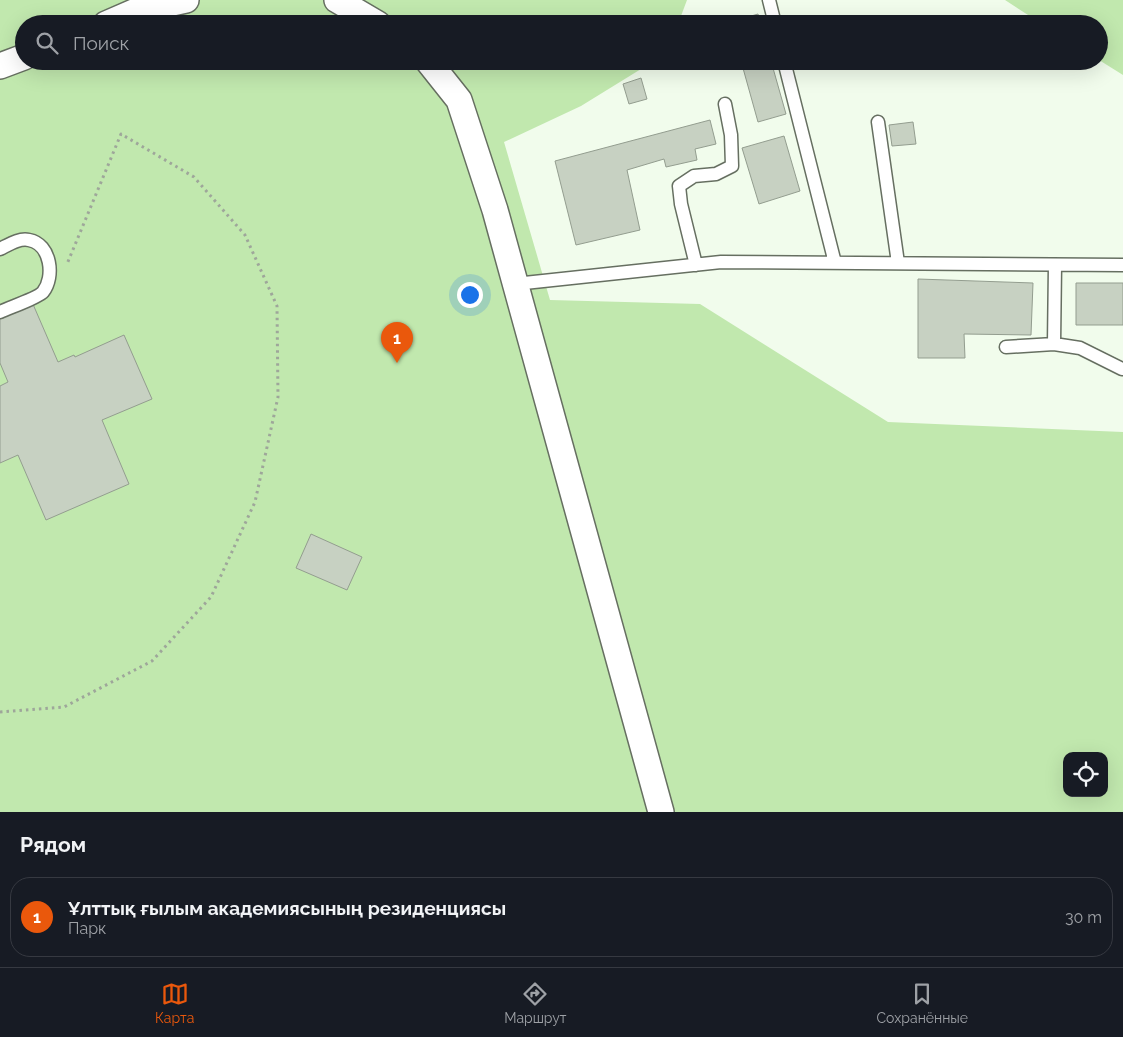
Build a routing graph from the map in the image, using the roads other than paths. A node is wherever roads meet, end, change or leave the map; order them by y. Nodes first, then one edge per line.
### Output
1 (186, 0) edge
2 (337, 0) edge
3 (769, 0) edge
4 (127, 15) edge
5 (363, 15) edge
6 (773, 15) edge
7 (15, 60) edge
8 (0, 66) edge
9 (435, 70) edge
10 (786, 70) edge
11 (725, 104) dead end
12 (878, 122) dead end
13 (0, 249) edge
14 (835, 262) junction
15 (898, 263) junction
16 (696, 265) junction
17 (1055, 265) junction
18 (1123, 265) edge
19 (515, 284) junction
20 (0, 312) edge
21 (1054, 344) junction
22 (1006, 347) dead end
23 (1122, 369) edge
24 (661, 812) edge

1 - 4 street
2 - 5 street
3 - 6 lane
7 - 8 street
9 - 19 street
10 - 14 lane
11 - 16 lane
12 - 15 lane
13 - 20 lane
14 - 15 lane
14 - 16 lane
15 - 17 lane
16 - 19 lane
17 - 18 lane
17 - 21 lane
19 - 24 street
21 - 22 lane
21 - 23 lane

